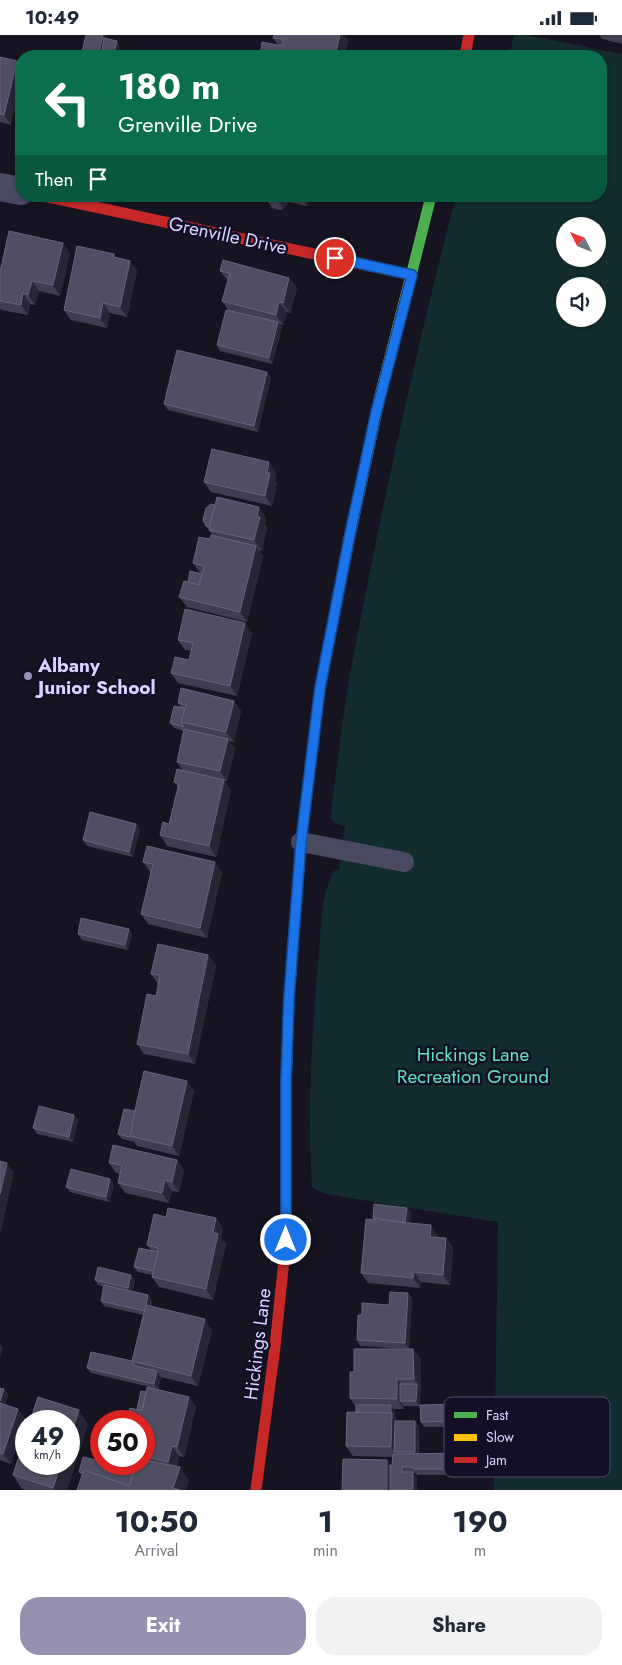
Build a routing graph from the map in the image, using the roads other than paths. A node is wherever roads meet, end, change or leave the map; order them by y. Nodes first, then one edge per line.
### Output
1 (470, 35) edge
2 (466, 50) edge
3 (0, 187) edge
4 (15, 190) edge
5 (72, 202) edge
6 (430, 202) edge
7 (412, 275) junction
8 (301, 842) junction
9 (404, 862) dead end
10 (256, 1490) edge

1 - 2 main road
3 - 4 street
5 - 7 main road, Grenville Drive
6 - 7 main road, Hickings Lane
7 - 8 main road, Hickings Lane
8 - 9 lane
8 - 10 main road, Hickings Lane

